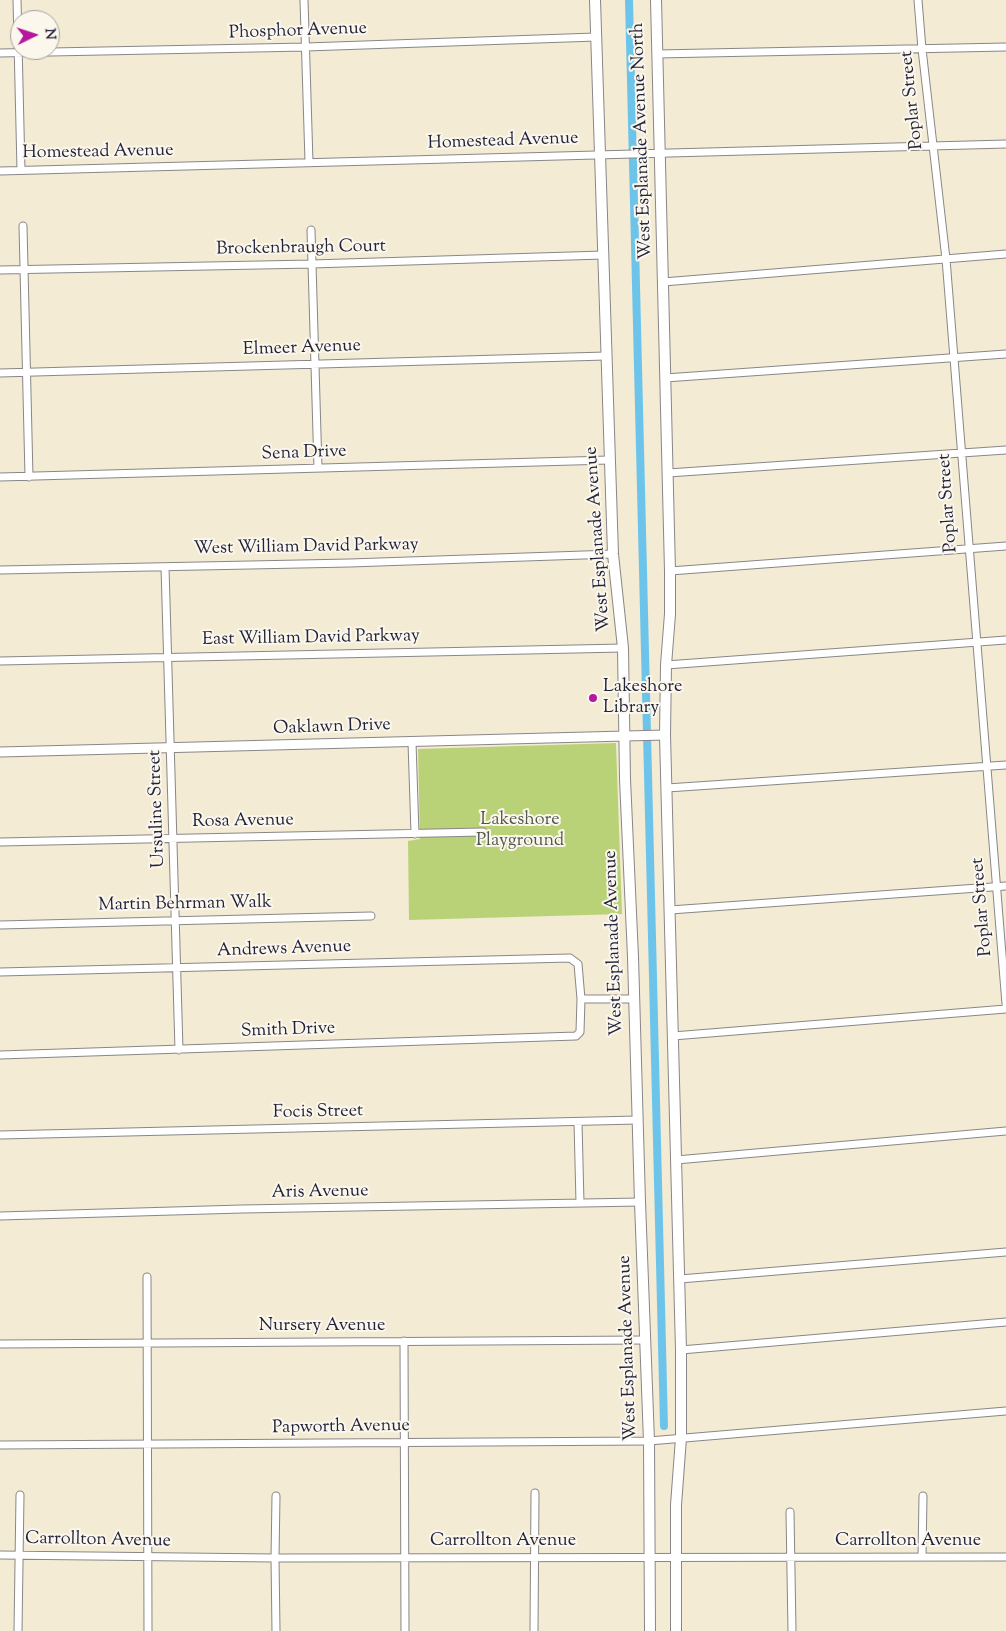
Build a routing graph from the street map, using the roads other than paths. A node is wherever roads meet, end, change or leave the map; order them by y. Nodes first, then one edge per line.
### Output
1 (304, 0) edge
2 (595, 0) edge
3 (656, 0) edge
4 (918, 0) edge
5 (596, 36) junction
6 (306, 47) junction
7 (1006, 47) edge
8 (922, 49) junction
9 (60, 52) edge
10 (657, 54) junction
11 (18, 60) edge
12 (1006, 144) edge
13 (933, 147) junction
14 (660, 153) junction
15 (600, 154) junction
16 (309, 162) junction
17 (0, 170) edge
18 (21, 170) junction
19 (23, 226) dead end
20 (311, 230) dead end
21 (1006, 254) edge
22 (603, 255) junction
23 (946, 259) junction
24 (312, 264) junction
25 (24, 269) junction
26 (0, 270) edge
27 (663, 282) junction
28 (1006, 354) edge
29 (606, 356) junction
30 (953, 358) junction
31 (315, 364) junction
32 (25, 372) junction
33 (0, 373) edge
34 (666, 378) junction
35 (1006, 450) edge
36 (960, 453) junction
37 (609, 460) junction
38 (318, 468) junction
39 (668, 473) junction
40 (29, 476) junction
41 (0, 477) edge
42 (1006, 546) edge
43 (968, 549) junction
44 (613, 554) junction
45 (165, 567) junction
46 (0, 570) edge
47 (670, 571) junction
48 (1006, 640) edge
49 (976, 642) junction
50 (623, 648) junction
51 (168, 658) junction
52 (0, 662) edge
53 (666, 665) junction
54 (662, 735) junction
55 (630, 736) junction
56 (412, 742) junction
57 (171, 748) junction
58 (0, 752) edge
59 (1006, 765) edge
60 (986, 766) junction
61 (667, 788) junction
62 (484, 832) dead end
63 (415, 834) junction
64 (174, 838) junction
65 (0, 842) edge
66 (996, 886) junction
67 (1006, 886) edge
68 (670, 910) junction
69 (371, 916) dead end
70 (176, 920) junction
71 (0, 925) edge
72 (177, 968) junction
73 (0, 972) edge
74 (581, 999) junction
75 (634, 999) junction
76 (1006, 1004) edge
77 (1006, 1009) edge
78 (673, 1036) junction
79 (180, 1050) junction
80 (0, 1055) edge
81 (637, 1120) junction
82 (578, 1122) junction
83 (1006, 1131) edge
84 (0, 1135) edge
85 (676, 1160) junction
86 (640, 1202) junction
87 (580, 1203) junction
88 (0, 1216) edge
89 (1006, 1252) edge
90 (147, 1277) dead end
91 (680, 1279) junction
92 (1006, 1322) edge
93 (645, 1340) junction
94 (404, 1341) junction
95 (148, 1343) junction
96 (0, 1344) edge
97 (681, 1350) junction
98 (1006, 1411) edge
99 (681, 1438) junction
100 (649, 1440) junction
101 (404, 1442) junction
102 (0, 1445) edge
103 (148, 1445) junction
104 (534, 1493) dead end
105 (20, 1495) dead end
106 (276, 1496) dead end
107 (923, 1496) dead end
108 (790, 1512) dead end
109 (0, 1555) edge
110 (19, 1555) junction
111 (922, 1556) junction
112 (148, 1557) junction
113 (404, 1557) junction
114 (650, 1557) junction
115 (676, 1557) junction
116 (792, 1557) junction
117 (1006, 1557) edge
118 (275, 1558) junction
119 (535, 1558) junction
120 (18, 1631) edge
121 (148, 1631) edge
122 (276, 1631) edge
123 (405, 1631) edge
124 (534, 1631) edge
125 (650, 1631) edge
126 (676, 1631) edge
127 (792, 1631) edge

1 - 6 street
2 - 5 main road, West Esplanade Avenue
3 - 10 main road, West Esplanade Avenue North
4 - 8 street, Poplar Street
5 - 6 street, Phosphor Avenue
5 - 15 main road, West Esplanade Avenue
6 - 9 street, Phosphor Avenue
6 - 16 street
7 - 8 street
8 - 10 street
8 - 13 street, Poplar Street
10 - 14 main road, West Esplanade Avenue North
11 - 18 street
12 - 13 street, Homestead Avenue
13 - 14 street, Homestead Avenue
13 - 23 street, Poplar Street
14 - 15 street, Homestead Avenue
14 - 27 main road, West Esplanade Avenue North
15 - 16 street, Homestead Avenue
15 - 22 main road, West Esplanade Avenue
16 - 18 street, Homestead Avenue
17 - 18 street, Homestead Avenue
19 - 25 street
20 - 24 street
21 - 23 street
22 - 24 street, Brockenbraugh Court
22 - 29 main road, West Esplanade Avenue
23 - 27 street
23 - 30 street, Poplar Street
24 - 25 street, Brockenbraugh Court
24 - 31 street
25 - 26 street, Brockenbraugh Court
25 - 32 street
27 - 34 main road
28 - 30 street
29 - 31 street, Elmeer Avenue
29 - 37 main road, West Esplanade Avenue
30 - 34 street
30 - 36 street, Poplar Street
31 - 32 street, Elmeer Avenue
31 - 38 street
32 - 33 street, Elmeer Avenue
32 - 40 street
34 - 39 main road
35 - 36 street
36 - 39 street
36 - 43 street, Poplar Street
37 - 38 street, Sena Drive
37 - 44 main road, West Esplanade Avenue
38 - 40 street, Sena Drive
39 - 47 main road
40 - 41 street, Sena Drive
42 - 43 street
43 - 47 street
43 - 49 street, Poplar Street
44 - 45 street, West William David Parkway
44 - 50 main road, West Esplanade Avenue
45 - 46 street, West William David Parkway
45 - 51 street, Ursuline Street
47 - 53 main road
48 - 49 street
49 - 53 street
49 - 60 street, Poplar Street
50 - 51 street, East William David Parkway
50 - 55 main road, West Esplanade Avenue
51 - 52 street, East William David Parkway
51 - 57 street, Ursuline Street
53 - 54 main road
54 - 55 street, Oaklawn Drive
54 - 61 main road
55 - 56 street, Oaklawn Drive
55 - 75 main road, West Esplanade Avenue
56 - 57 street, Oaklawn Drive
56 - 63 street
57 - 58 street, Oaklawn Drive
57 - 64 street, Ursuline Street
59 - 60 street
60 - 61 street
60 - 66 street, Poplar Street
61 - 68 main road
62 - 63 street, Rosa Avenue
63 - 64 street, Rosa Avenue
64 - 65 street, Rosa Avenue
64 - 70 street, Ursuline Street
66 - 67 street
66 - 68 street
66 - 76 street, Poplar Street
68 - 78 main road
69 - 70 street, Martin Behrman Walk
70 - 71 street, Martin Behrman Walk
70 - 72 street, Ursuline Street
72 - 73 street, Andrews Avenue
72 - 74 street, Andrews Avenue
72 - 79 street, Ursuline Street
74 - 75 street
74 - 79 street, Smith Drive
75 - 81 main road, West Esplanade Avenue
77 - 78 street
78 - 85 main road
79 - 80 street, Smith Drive
81 - 82 street, Focis Street
81 - 86 main road, West Esplanade Avenue
82 - 84 street, Focis Street
82 - 87 street
83 - 85 street
85 - 91 main road
86 - 87 street, Aris Avenue
86 - 93 main road, West Esplanade Avenue
87 - 88 street, Aris Avenue
89 - 91 street
90 - 95 street
91 - 97 main road
92 - 97 street
93 - 94 street, Nursery Avenue
93 - 100 main road, West Esplanade Avenue
94 - 95 street, Nursery Avenue
94 - 101 street
95 - 96 street, Nursery Avenue
95 - 103 street
97 - 99 main road
98 - 99 street, Papworth Avenue
99 - 100 street, Papworth Avenue
99 - 115 main road
100 - 101 street, Papworth Avenue
100 - 114 main road, West Esplanade Avenue
101 - 103 street, Papworth Avenue
101 - 113 street
102 - 103 street, Papworth Avenue
103 - 112 street
104 - 119 street
105 - 110 street
106 - 118 street
107 - 111 street
108 - 116 street
109 - 110 street, Carrollton Avenue
110 - 112 street, Carrollton Avenue
110 - 120 street
111 - 116 street, Carrollton Avenue
111 - 117 street, Carrollton Avenue
112 - 118 street, Carrollton Avenue
112 - 121 street
113 - 118 street, Carrollton Avenue
113 - 119 street, Carrollton Avenue
113 - 123 street
114 - 115 street, Carrollton Avenue
114 - 119 street, Carrollton Avenue
114 - 125 main road, West Esplanade Avenue
115 - 116 street, Carrollton Avenue
115 - 126 main road
116 - 127 street
118 - 122 street
119 - 124 street

